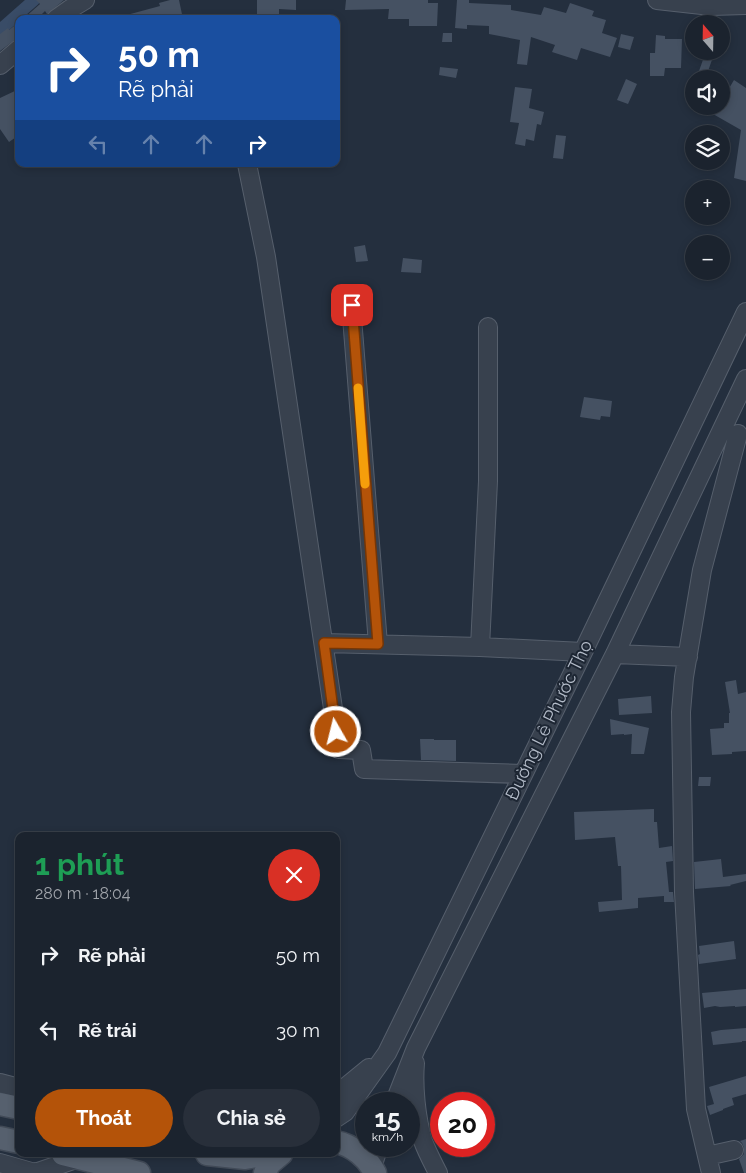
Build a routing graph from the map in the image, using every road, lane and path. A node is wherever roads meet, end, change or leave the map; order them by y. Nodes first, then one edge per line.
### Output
1 (85, 0) edge
2 (658, 0) edge
3 (746, 5) edge
4 (62, 15) edge
5 (15, 52) edge
6 (0, 64) edge
7 (248, 167) edge
8 (352, 305) dead end
9 (746, 312) edge
10 (488, 327) dead end
11 (746, 379) edge
12 (738, 434) dead end
13 (324, 643) junction
14 (378, 644) junction
15 (480, 647) junction
16 (583, 652) junction
17 (615, 654) junction
18 (688, 658) junction
19 (522, 774) junction
20 (416, 1048) junction
21 (387, 1053) junction
22 (0, 1083) edge
23 (15, 1087) edge
24 (340, 1091) edge
25 (399, 1092) edge
26 (0, 1104) edge
27 (15, 1107) edge
28 (340, 1115) edge
29 (0, 1138) edge
30 (15, 1141) edge
31 (340, 1143) edge
32 (734, 1150) dead end
33 (69, 1157) edge
34 (75, 1157) edge
35 (236, 1157) edge
36 (250, 1157) edge
37 (277, 1157) edge
38 (375, 1162) edge
39 (0, 1164) edge
40 (709, 1165) edge
41 (139, 1173) edge
42 (265, 1173) edge
43 (438, 1173) edge

1 - 4 street
2 - 3 street
5 - 6 street
7 - 13 street
8 - 14 street
9 - 16 street, Đường Lê Phước Thọ
10 - 15 street
11 - 17 street, Đường Lê Phước Thọ
12 - 18 street
13 - 14 street
13 - 19 street
14 - 15 street
15 - 16 street
16 - 19 street, Đường Lê Phước Thọ
17 - 18 street
17 - 20 street, Đường Lê Phước Thọ
18 - 40 street
19 - 21 street, Đường Lê Phước Thọ
20 - 25 street, Đường Lê Phước Thọ
20 - 43 street
21 - 24 street
21 - 28 street, Đường Lê Phước Thọ
22 - 23 street
26 - 27 main road
29 - 30 main road
31 - 38 main road
32 - 40 street
33 - 39 street
34 - 41 main road
35 - 36 main road
37 - 42 main road

